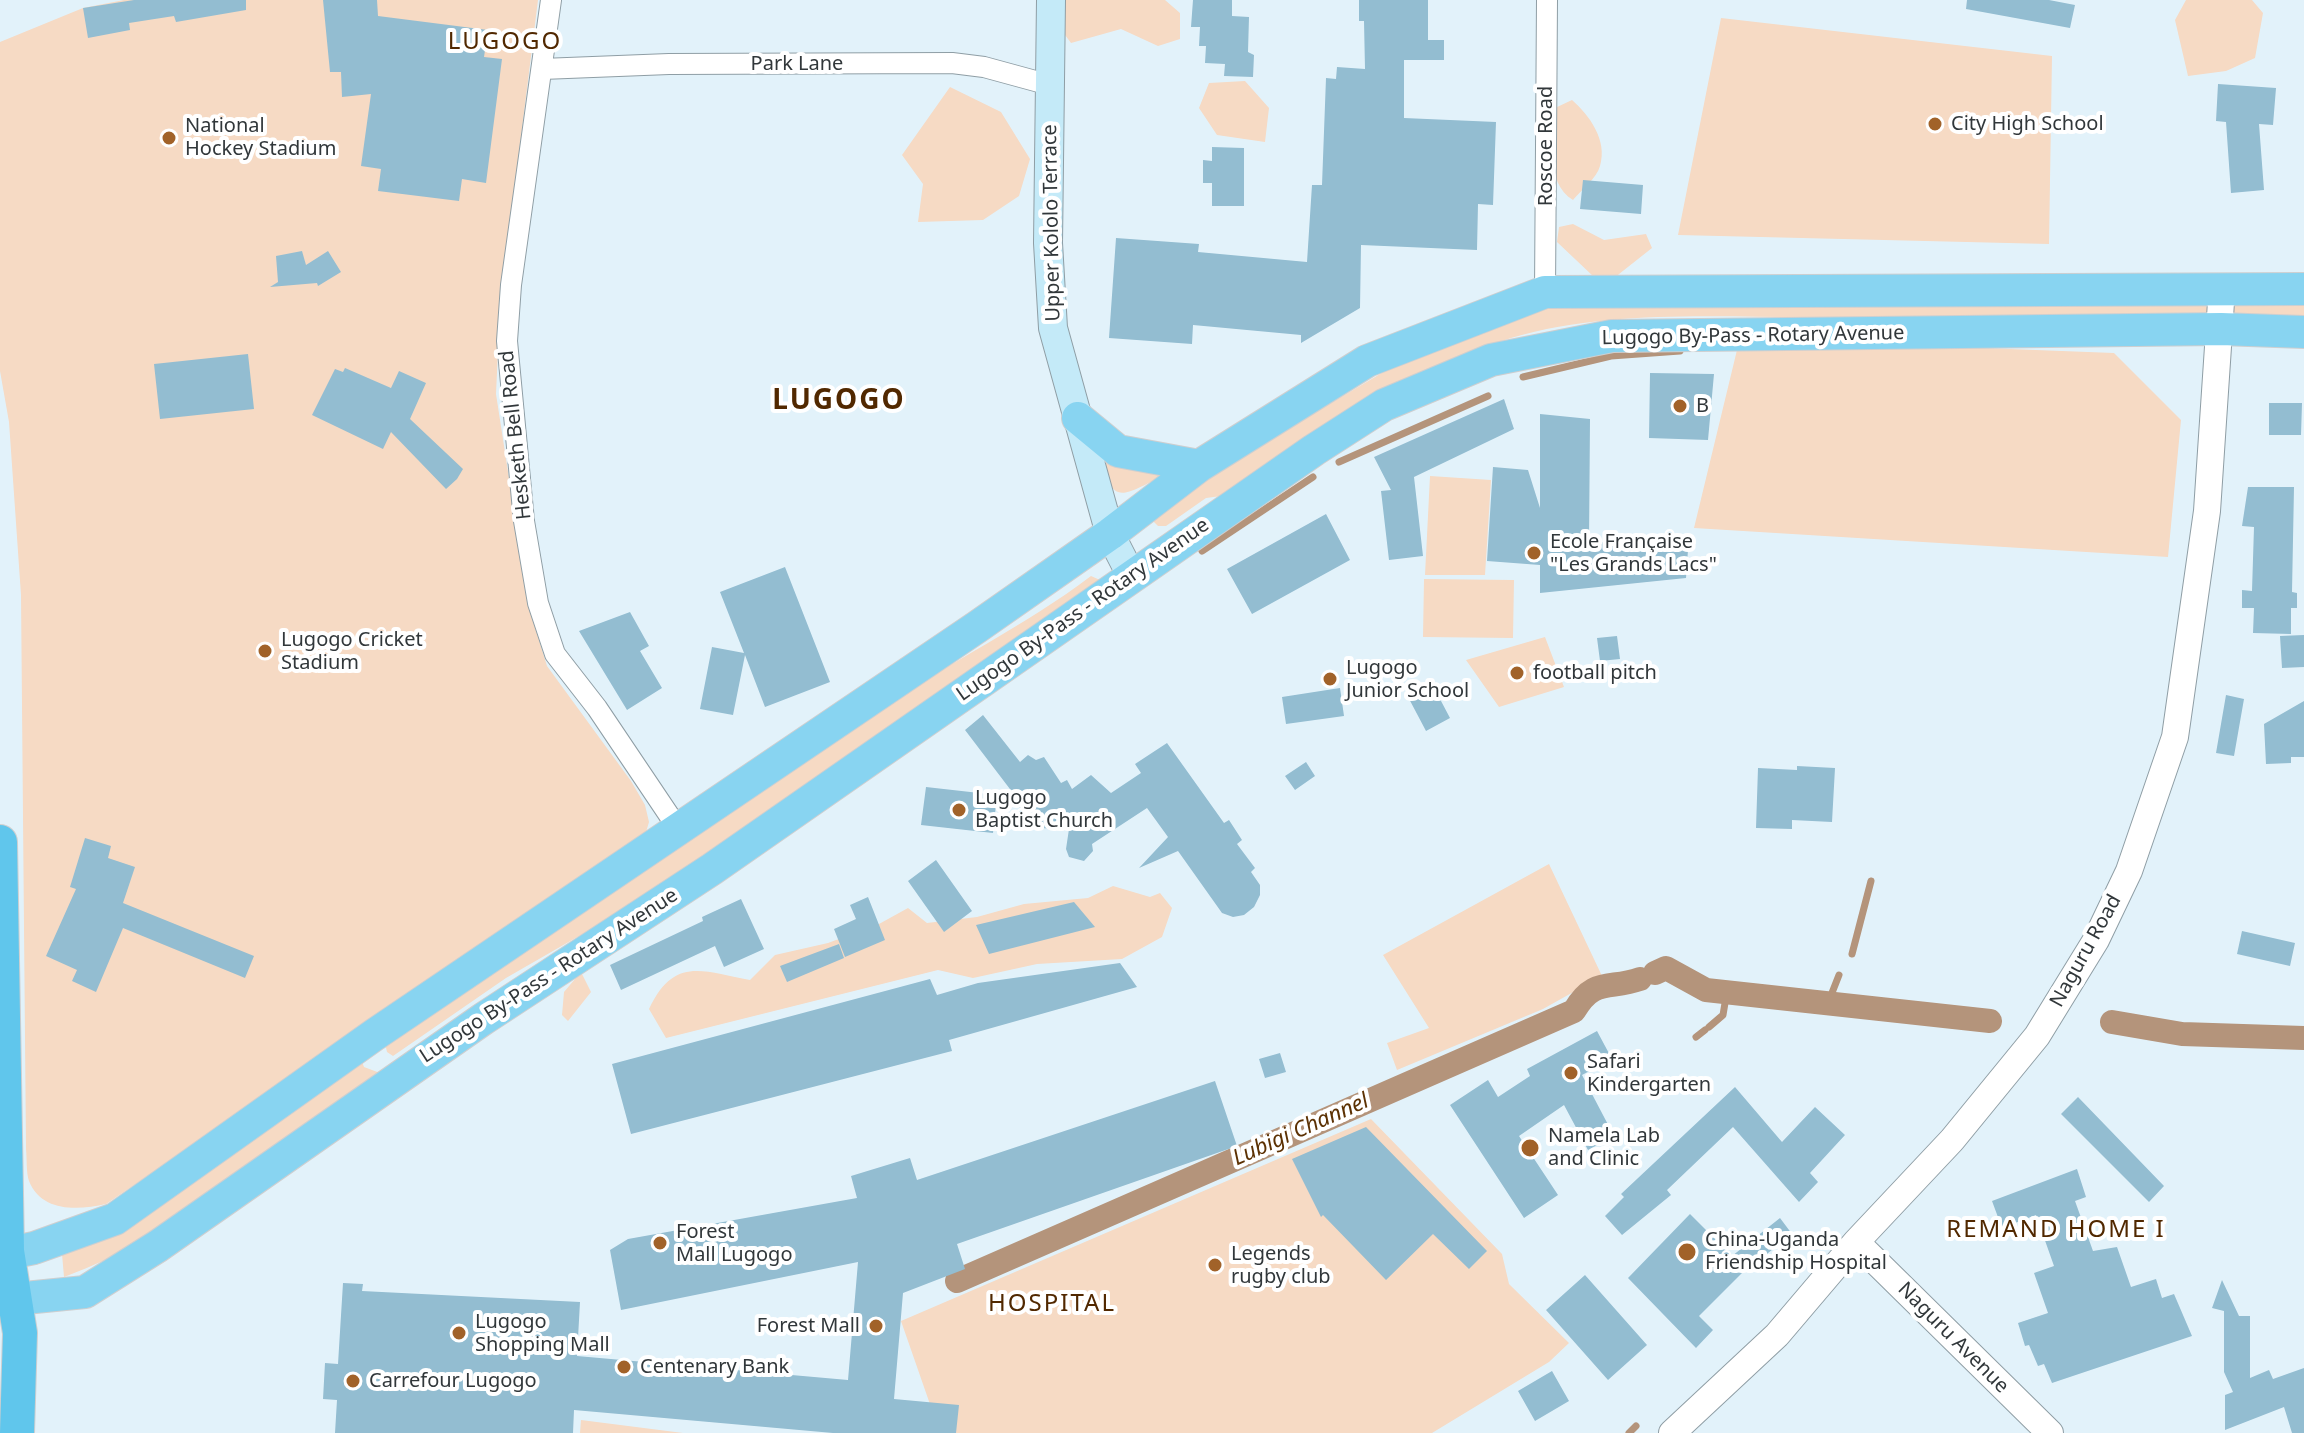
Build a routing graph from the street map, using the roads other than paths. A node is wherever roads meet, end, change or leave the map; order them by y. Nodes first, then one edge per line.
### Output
1 (551, 0) edge
2 (1051, 0) edge
3 (1547, 0) edge
4 (542, 69) junction
5 (1050, 85) junction
6 (2222, 287) junction
7 (2304, 289) edge
8 (1545, 292) junction
9 (2221, 329) junction
10 (2304, 332) edge
11 (1078, 418) junction
12 (1199, 466) junction
13 (1110, 534) junction
14 (1132, 577) junction
15 (977, 627) junction
16 (1004, 666) junction
17 (679, 830) junction
18 (0, 842) edge
19 (374, 1035) junction
20 (406, 1071) junction
21 (1856, 1242) junction
22 (3, 1253) edge
23 (8, 1296) edge
24 (17, 1433) edge
25 (1672, 1433) edge
26 (2050, 1433) edge

1 - 4 street, Hesketh Bell Road
2 - 5 main road, Upper Kololo Terrace
3 - 8 street, Roscoe Road
4 - 5 street, Park Lane
4 - 17 street, Hesketh Bell Road
5 - 11 main road, Upper Kololo Terrace
6 - 7 main road
6 - 8 main road
6 - 9 street, Naguru Road
8 - 12 main road
9 - 10 main road, Lugogo By-Pass - Rotary Avenue
9 - 14 main road, Lugogo By-Pass - Rotary Avenue
9 - 21 street, Naguru Road
11 - 12 main road
11 - 13 main road, Upper Kololo Terrace
12 - 13 main road
13 - 14 main road, Upper Kololo Terrace
13 - 15 main road
14 - 16 main road, Lugogo By-Pass - Rotary Avenue
15 - 16 main road
15 - 17 main road
16 - 20 main road, Lugogo By-Pass - Rotary Avenue
17 - 19 main road
18 - 22 highway
19 - 20 main road
19 - 22 main road
20 - 23 main road, Lugogo By-Pass - Rotary Avenue
21 - 25 street, Naguru Road
21 - 26 street, Naguru Avenue
22 - 23 highway
23 - 24 highway

